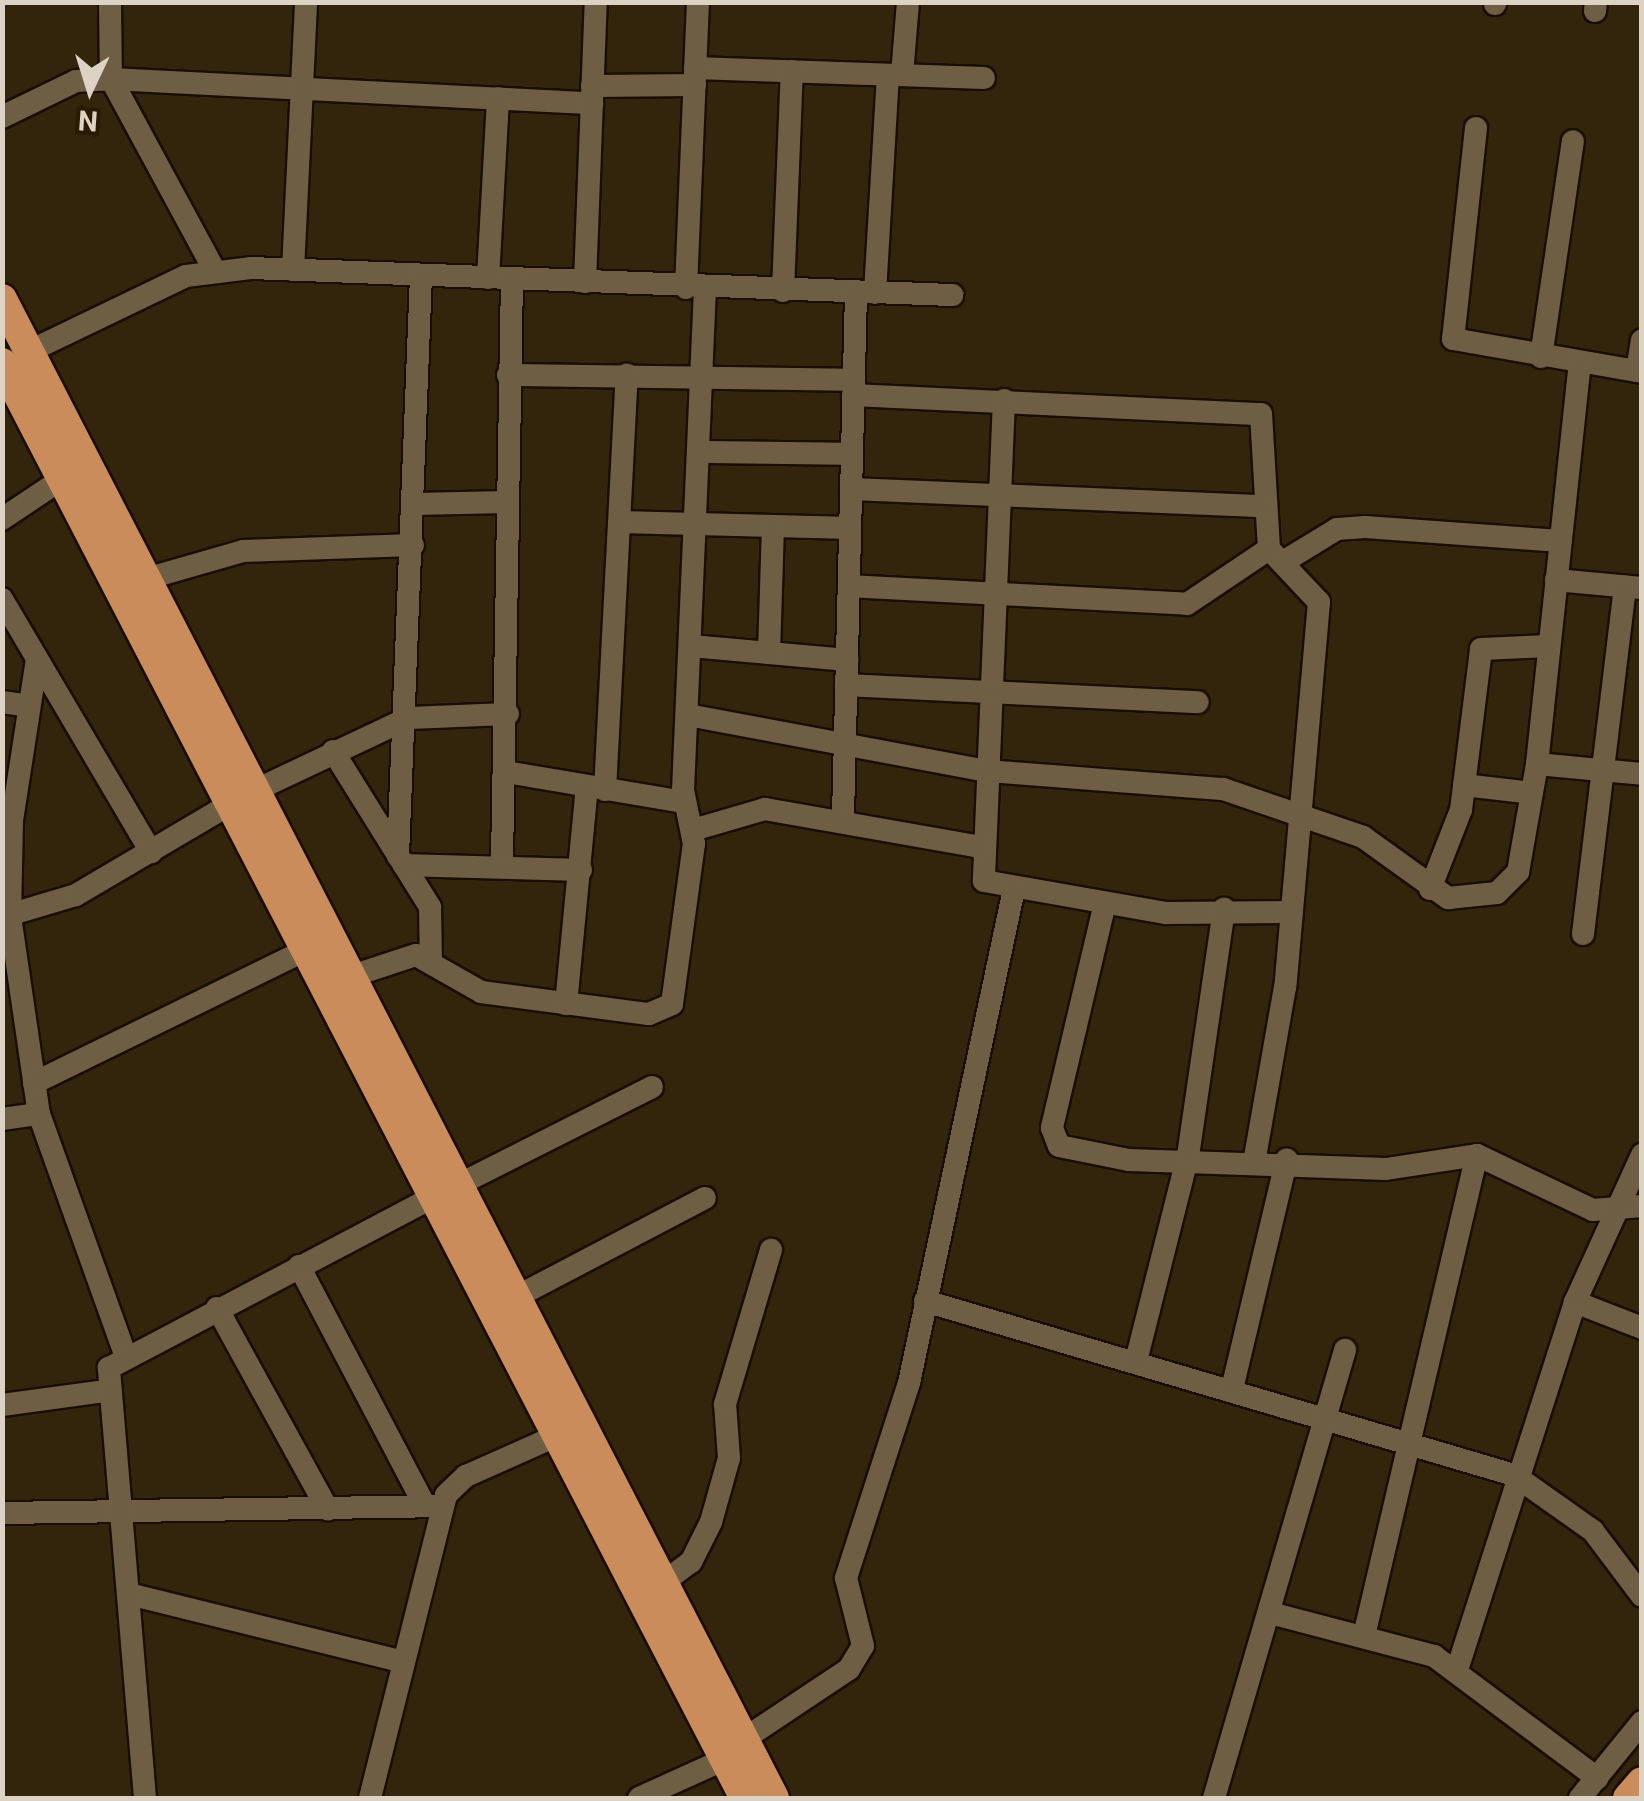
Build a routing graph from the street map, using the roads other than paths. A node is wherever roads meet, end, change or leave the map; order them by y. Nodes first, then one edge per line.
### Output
1 (110, 2) edge
2 (306, 2) edge
3 (596, 2) edge
4 (698, 2) edge
5 (908, 2) edge
6 (792, 70) junction
7 (895, 75) junction
8 (695, 77) junction
9 (984, 78) dead end
10 (112, 79) junction
11 (304, 89) junction
12 (592, 95) junction
13 (498, 98) junction
14 (2, 117) edge
15 (1476, 128) dead end
16 (1573, 141) dead end
17 (293, 270) junction
18 (215, 271) junction
19 (421, 275) junction
20 (500, 278) junction
21 (584, 282) junction
22 (696, 288) junction
23 (783, 291) junction
24 (865, 293) junction
25 (952, 296) dead end
26 (2, 299) edge
27 (1642, 340) edge
28 (1541, 356) junction
29 (16, 357) edge
30 (1580, 364) junction
31 (1639, 372) edge
32 (508, 375) junction
33 (627, 375) junction
34 (702, 376) junction
35 (854, 387) junction
36 (1004, 400) junction
37 (699, 452) junction
38 (852, 454) junction
39 (62, 479) junction
40 (851, 489) junction
41 (1000, 498) junction
42 (508, 502) junction
43 (414, 504) junction
44 (1265, 506) junction
45 (2, 519) edge
46 (622, 522) junction
47 (696, 526) junction
48 (773, 527) junction
49 (850, 528) junction
50 (1560, 541) junction
51 (413, 546) junction
52 (1276, 556) junction
53 (149, 578) junction
54 (1556, 580) junction
55 (849, 586) junction
56 (1633, 588) edge
57 (995, 595) junction
58 (2, 599) edge
59 (690, 646) junction
60 (1549, 646) junction
61 (770, 653) junction
62 (37, 658) junction
63 (847, 660) junction
64 (846, 685) junction
65 (991, 690) junction
66 (2, 702) edge
67 (1198, 702) dead end
68 (29, 706) junction
69 (508, 714) junction
70 (688, 715) junction
71 (408, 718) junction
72 (844, 748) junction
73 (333, 752) junction
74 (1537, 764) junction
75 (1604, 770) junction
76 (987, 771) junction
77 (506, 772) junction
78 (1642, 774) edge
79 (1464, 785) junction
80 (596, 789) junction
81 (1532, 793) junction
82 (243, 798) junction
83 (684, 802) junction
84 (842, 816) junction
85 (1302, 817) junction
86 (693, 830) junction
87 (981, 847) junction
88 (150, 852) junction
89 (401, 861) junction
90 (502, 862) junction
91 (581, 870) junction
92 (1014, 888) junction
93 (1430, 888) junction
94 (1105, 903) junction
95 (1224, 909) junction
96 (1292, 912) junction
97 (6, 916) edge
98 (1583, 934) dead end
99 (305, 950) junction
100 (431, 962) junction
101 (352, 976) junction
102 (566, 1004) junction
103 (34, 1083) junction
104 (652, 1087) dead end
105 (39, 1114) junction
106 (2, 1119) edge
107 (1476, 1155) junction
108 (1642, 1155) edge
109 (1188, 1156) junction
110 (1255, 1158) junction
111 (1287, 1159) junction
112 (449, 1190) junction
113 (706, 1198) dead end
114 (1642, 1206) edge
115 (1614, 1211) junction
116 (771, 1250) dead end
117 (299, 1266) junction
118 (518, 1296) junction
119 (925, 1301) junction
120 (1575, 1302) junction
121 (218, 1308) junction
122 (1642, 1328) edge
123 (1345, 1350) dead end
124 (126, 1357) junction
125 (1136, 1360) junction
126 (1232, 1389) junction
127 (106, 1391) junction
128 (2, 1405) edge
129 (1326, 1415) junction
130 (558, 1434) junction
131 (1412, 1442) junction
132 (1514, 1476) junction
133 (120, 1506) junction
134 (433, 1506) junction
135 (328, 1510) junction
136 (2, 1513) edge
137 (664, 1582) junction
138 (133, 1595) junction
139 (1642, 1596) edge
140 (1270, 1614) junction
141 (1364, 1636) junction
142 (403, 1662) junction
143 (1457, 1670) junction
144 (1642, 1722) edge
145 (734, 1749) junction
146 (1597, 1778) junction
147 (1642, 1782) edge
148 (145, 1798) edge
149 (370, 1798) edge
150 (639, 1798) edge
151 (745, 1798) edge
152 (774, 1798) edge
153 (1214, 1798) edge
154 (1580, 1798) edge
155 (1628, 1798) edge

1 - 10 street
2 - 11 street
3 - 12 street
4 - 8 street
5 - 7 street
6 - 7 street
6 - 8 street
6 - 23 street
7 - 9 street
7 - 24 street
8 - 12 street
8 - 22 street
10 - 11 street
10 - 14 street
10 - 18 street
11 - 13 street
11 - 17 street
12 - 13 street
12 - 21 street
13 - 20 street
15 - 28 street
16 - 28 street
17 - 18 street
17 - 19 street
18 - 29 street
19 - 20 street
19 - 43 street
20 - 21 street
20 - 32 street
21 - 22 street
22 - 23 street
22 - 34 street
23 - 24 street
24 - 25 street
24 - 35 street
26 - 29 highway
27 - 31 street
28 - 30 street
29 - 39 highway
29 - 53 highway
30 - 31 street
30 - 50 street
32 - 33 street
32 - 42 street
33 - 34 street
33 - 46 street
34 - 35 street
34 - 37 street
35 - 36 street
35 - 38 street
36 - 41 street
36 - 44 street
37 - 38 street
37 - 47 street
38 - 40 street
39 - 45 street
39 - 82 highway
40 - 41 street
40 - 49 street
41 - 44 street
41 - 57 street
42 - 43 street
42 - 69 street
43 - 51 street
44 - 52 street
46 - 47 street
46 - 80 street
47 - 48 street
47 - 59 street
48 - 49 street
48 - 61 street
49 - 55 street
50 - 52 street
50 - 54 street
51 - 53 street
51 - 71 street
52 - 57 street
52 - 85 street
53 - 82 highway
54 - 56 street
54 - 60 street
55 - 57 street
55 - 63 street
56 - 75 street
57 - 65 street
58 - 62 street
59 - 61 street
59 - 70 street
60 - 74 street
60 - 79 street
61 - 63 street
62 - 68 street
62 - 88 street
63 - 64 street
64 - 65 street
64 - 72 street
65 - 67 street
65 - 76 street
66 - 68 street
68 - 97 street
69 - 71 street
69 - 77 street
70 - 72 street
70 - 83 street
71 - 73 street
71 - 89 street
72 - 76 street
72 - 84 street
73 - 82 street
73 - 89 street
74 - 75 street
74 - 81 street
75 - 78 street
75 - 98 street
76 - 85 street
76 - 87 street
77 - 80 street
77 - 90 street
79 - 81 street
79 - 93 street
80 - 83 street
80 - 91 street
81 - 93 street
82 - 88 street
82 - 99 highway
82 - 101 highway
83 - 86 street
84 - 86 street
84 - 87 street
85 - 93 street
85 - 96 street
86 - 102 street
87 - 92 street
88 - 97 street
89 - 90 street
89 - 100 street
90 - 91 street
91 - 102 street
92 - 94 street
92 - 119 street
94 - 95 street
94 - 109 street
95 - 96 street
95 - 109 street
96 - 110 street
97 - 103 street
99 - 103 street
99 - 112 highway
100 - 101 street
100 - 102 street
101 - 112 highway
103 - 105 street
104 - 112 street
105 - 106 street
105 - 124 street
107 - 111 street
107 - 115 street
107 - 131 street
108 - 115 street
109 - 110 street
109 - 125 street
110 - 111 street
111 - 126 street
112 - 117 street
112 - 118 highway
112 - 130 highway
113 - 118 street
114 - 115 street
115 - 120 street
116 - 137 street
117 - 121 street
117 - 134 street
118 - 137 highway
119 - 125 street
119 - 145 street
120 - 122 street
120 - 132 street
121 - 124 street
121 - 135 street
123 - 129 street
124 - 127 street
125 - 126 street
126 - 129 street
127 - 128 street
127 - 133 street
129 - 131 street
129 - 140 street
130 - 134 street
130 - 145 highway
131 - 132 street
131 - 141 street
132 - 139 street
132 - 143 street
133 - 135 street
133 - 136 street
133 - 138 street
134 - 135 street
134 - 142 street
137 - 145 highway
138 - 142 street
138 - 148 street
140 - 141 street
140 - 153 street
141 - 143 street
142 - 149 street
143 - 146 street
144 - 146 street
145 - 150 street
145 - 151 highway
145 - 152 highway
146 - 154 street
147 - 155 highway

